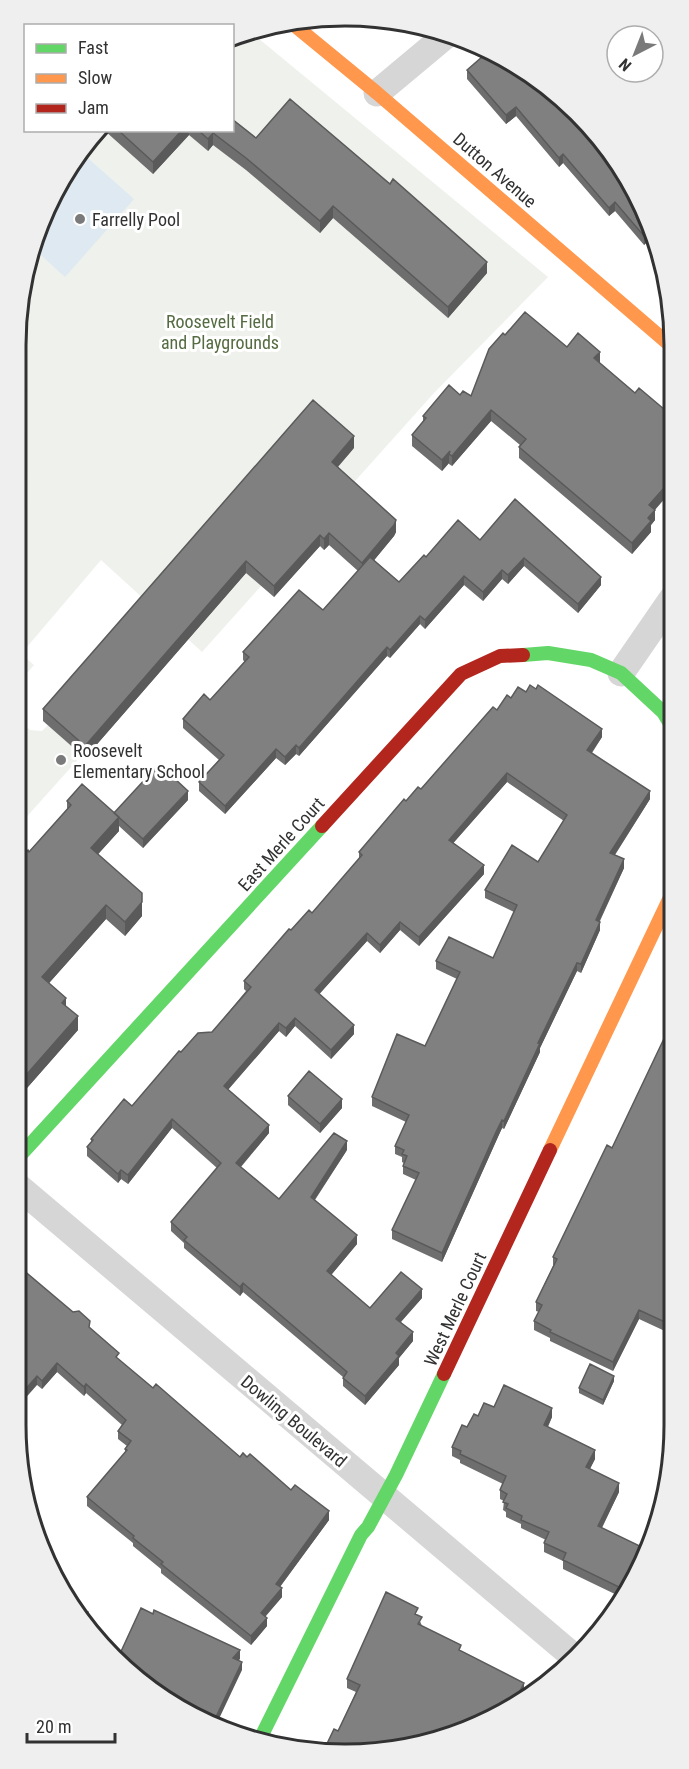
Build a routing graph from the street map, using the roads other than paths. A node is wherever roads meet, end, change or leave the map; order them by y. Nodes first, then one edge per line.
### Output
1 (299, 29) edge
2 (440, 40) edge
3 (377, 93) junction
4 (664, 340) edge
5 (664, 611) edge
6 (621, 673) junction
7 (664, 714) edge
8 (664, 910) edge
9 (26, 1149) edge
10 (26, 1193) edge
11 (383, 1496) junction
12 (568, 1652) edge
13 (263, 1733) edge

1 - 3 street, Dutton Avenue
2 - 3 street
3 - 4 street, Dutton Avenue
5 - 6 street
6 - 7 street
6 - 9 street, East Merle Court
8 - 11 street, West Merle Court
10 - 11 street, Dowling Boulevard
11 - 12 street, Dowling Boulevard
11 - 13 street, West Merle Court

